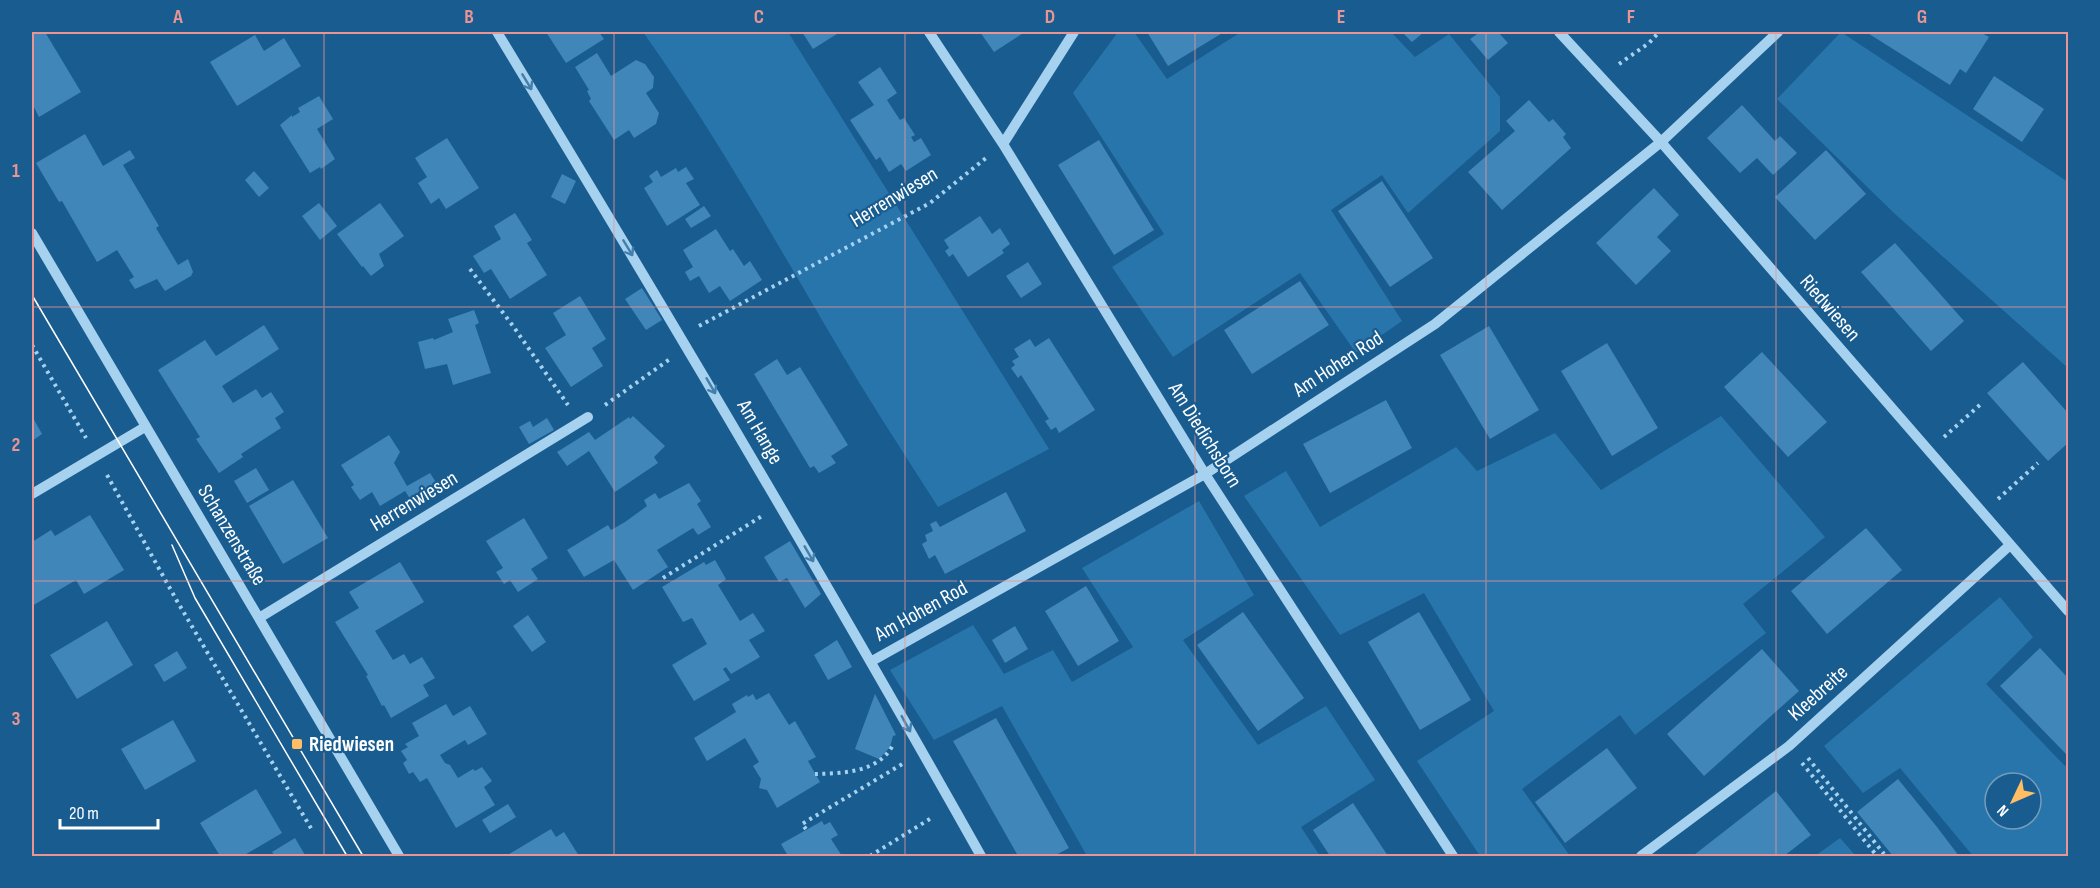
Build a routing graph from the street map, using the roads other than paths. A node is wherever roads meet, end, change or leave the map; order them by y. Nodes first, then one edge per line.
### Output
1 (497, 32) edge
2 (929, 32) edge
3 (1074, 32) edge
4 (1559, 32) edge
5 (1778, 32) edge
6 (1661, 142) junction
7 (1003, 144) junction
8 (32, 234) edge
9 (584, 419) road end
10 (145, 427) junction
11 (1205, 474) junction
12 (32, 494) edge
13 (2010, 545) junction
14 (2068, 611) edge
15 (260, 618) junction
16 (872, 662) junction
17 (399, 856) edge
18 (981, 856) edge
19 (1454, 856) edge
20 (1641, 856) edge

1 -> 16 street, Am Hange
2 - 7 street, Am Diedichsborn
3 - 7 street
4 - 6 street, Riedwiesen
5 - 6 street, Am Hohen Rod
6 - 11 street, Am Hohen Rod
6 - 13 street, Riedwiesen
7 - 11 street, Am Diedichsborn
8 - 10 street, Schanzenstraße
9 - 15 street, Herrenwiesen
10 - 12 street
10 - 15 street, Schanzenstraße
11 - 16 street, Am Hohen Rod
11 - 19 street, Am Diedichsborn
13 - 14 street, Riedwiesen
13 - 20 street, Kleebreite
15 - 17 street, Schanzenstraße
16 -> 18 street, Am Hange

